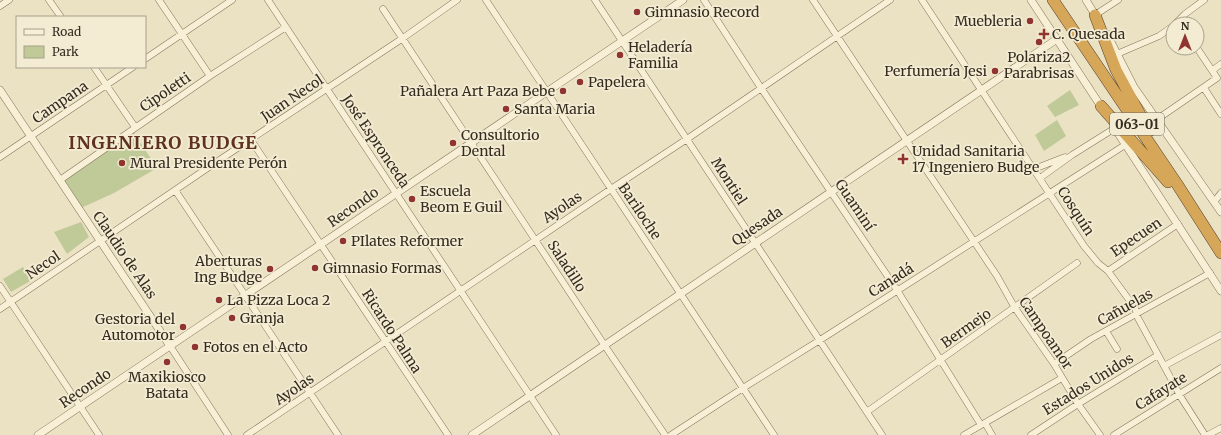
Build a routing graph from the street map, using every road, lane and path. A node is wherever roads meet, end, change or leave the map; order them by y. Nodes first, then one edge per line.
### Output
1 (9, 0) edge
2 (49, 0) edge
3 (159, 0) edge
4 (232, 0) edge
5 (268, 0) edge
6 (457, 0) edge
7 (486, 0) edge
8 (595, 0) edge
9 (683, 0) edge
10 (704, 0) edge
11 (813, 0) edge
12 (890, 0) edge
13 (922, 0) edge
14 (1031, 0) edge
15 (1053, 0) edge
16 (1062, 0) edge
17 (1086, 0) edge
18 (1118, 0) edge
19 (1204, 0) edge
20 (0, 6) edge
21 (383, 9) dead end
22 (1095, 15) junction
23 (60, 16) edge
24 (1186, 16) edge
25 (286, 27) junction
26 (1165, 32) edge
27 (182, 34) junction
28 (837, 36) junction
29 (403, 38) junction
30 (1057, 39) junction
31 (622, 42) junction
32 (1117, 54) junction
33 (1203, 56) edge
34 (146, 58) edge
35 (1221, 64) edge
36 (95, 68) edge
37 (132, 68) edge
38 (1213, 70) junction
39 (210, 76) junction
40 (106, 85) junction
41 (761, 88) junction
42 (1204, 88) junction
43 (327, 89) junction
44 (0, 90) edge
45 (547, 90) junction
46 (981, 90) junction
47 (1101, 106) junction
48 (1221, 114) edge
49 (1156, 120) junction
50 (135, 127) junction
51 (1115, 128) junction
52 (1149, 131) junction
53 (31, 136) junction
54 (687, 139) junction
55 (251, 140) junction
56 (906, 141) junction
57 (472, 142) junction
58 (1125, 145) junction
59 (1072, 155) junction
60 (0, 157) edge
61 (1034, 169) junction
62 (1040, 178) junction
63 (60, 180) junction
64 (611, 189) junction
65 (175, 190) junction
66 (831, 191) junction
67 (396, 193) junction
68 (1221, 193) edge
69 (1050, 194) junction
70 (1214, 202) junction
71 (1221, 212) edge
72 (1178, 224) junction
73 (535, 240) junction
74 (100, 241) junction
75 (974, 242) junction
76 (756, 243) junction
77 (321, 244) junction
78 (1220, 248) edge
79 (1077, 263) dead end
80 (1108, 271) junction
81 (1210, 272) junction
82 (0, 286) edge
83 (897, 290) junction
84 (1221, 290) edge
85 (460, 291) junction
86 (681, 294) junction
87 (245, 295) junction
88 (10, 302) junction
89 (1014, 308) junction
90 (0, 309) edge
91 (1137, 314) junction
92 (1106, 331) junction
93 (1221, 335) edge
94 (820, 340) junction
95 (385, 342) junction
96 (170, 346) junction
97 (605, 346) junction
98 (1117, 349) dead end
99 (1158, 355) junction
100 (941, 360) junction
101 (1054, 364) junction
102 (1164, 366) junction
103 (1221, 368) edge
104 (1062, 378) junction
105 (743, 388) junction
106 (310, 393) junction
107 (1179, 394) junction
108 (530, 395) junction
109 (1078, 404) junction
110 (80, 407) junction
111 (868, 411) junction
112 (983, 424) junction
113 (1221, 428) edge
114 (1117, 434) edge
115 (38, 435) edge
116 (99, 435) edge
117 (228, 435) edge
118 (247, 435) edge
119 (338, 435) edge
120 (448, 435) edge
121 (472, 435) edge
122 (556, 435) edge
123 (665, 435) edge
124 (671, 435) edge
125 (774, 435) edge
126 (882, 435) edge
127 (964, 435) edge
128 (992, 435) edge
129 (1031, 435) edge
130 (1100, 435) edge
131 (1207, 435) edge

1 - 20 street
2 - 23 street
3 - 27 street
4 - 27 street
5 - 25 street, José Espronceda
6 - 29 street, Juan Necol
7 - 45 street, Bariloche
8 - 31 street, Montiel
9 - 31 street, Recondo
10 - 41 street, Guaminí
11 - 28 street, Campoamor
12 - 28 street, Ayolas
13 - 46 street, Cosquín
14 - 30 street
15 - 78 highway, 063-01
16 - 52 highway, 063-01
17 - 22 street
18 - 22 street
19 - 24 street
21 - 29 street, Saladillo
22 - 32 street
22 - 52 highway
25 - 39 street, Cipoletti
25 - 43 street, José Espronceda
26 - 32 street
27 - 34 street
27 - 39 street
28 - 41 street, Ayolas
28 - 56 street, Campoamor
29 - 43 street, Juan Necol
29 - 57 street, Saladillo
30 - 46 street, Quesada
30 - 47 street
31 - 45 street, Recondo
31 - 54 street, Montiel
32 - 49 street
33 - 38 street
35 - 38 street
36 - 40 street
37 - 40 street, Campana
38 - 42 street
39 - 50 street, Cipoletti
40 - 50 street
40 - 53 street, Campana
41 - 54 street, Ayolas
41 - 66 street, Guaminí
42 - 48 street
42 - 49 street
43 - 55 street, Juan Necol
43 - 67 street, José Espronceda
44 - 53 street, Claudio de Alas
45 - 57 street, Recondo
45 - 64 street, Bariloche
46 - 56 street, Quesada
46 - 61 street, Cosquín
47 - 51 street
47 - 78 highway
49 - 70 street
50 - 63 street, Cipoletti
51 - 58 street
51 - 59 street
52 - 78 highway, 063-01
53 - 60 street, Campana
53 - 63 street, Claudio de Alas
54 - 64 street, Ayolas
54 - 76 street, Montiel
55 - 65 street, Juan Necol
55 - 77 street, Ricardo Palma
56 - 66 street, Quesada
56 - 75 street, Campoamor
57 - 67 street, Recondo
57 - 73 street, Saladillo
58 - 69 street, Canadá
58 - 72 street
59 - 61 street
59 - 62 street
61 - 62 street, Cosquín
62 - 69 street, Cosquín
63 - 74 street, Claudio de Alas
64 - 73 street, Ayolas
64 - 86 street, Bariloche
65 - 74 street, Juan Necol
65 - 87 street
66 - 76 street, Quesada
66 - 83 street, Guaminí
67 - 77 street, Recondo
67 - 85 street, José Espronceda
68 - 70 street
69 - 75 street, Canadá
69 - 80 street, Cosquín
70 - 71 street
72 - 80 street, Epecuen
72 - 81 street
73 - 85 street, Ayolas
73 - 97 street, Saladillo
74 - 88 street, Necol
74 - 96 street, Claudio de Alas
75 - 83 street, Canadá
75 - 89 street, Campoamor
76 - 86 street, Quesada
76 - 94 street, Montiel
77 - 87 street, Recondo
77 - 95 street, Ricardo Palma
79 - 89 street, Bermejo
80 - 91 street, Cosquín
81 - 84 street
81 - 91 street, Cañuelas
82 - 88 street
83 - 94 street, Canadá
83 - 100 street, Guaminí
85 - 95 street, Ayolas
85 - 108 street, José Espronceda
86 - 97 street, Quesada
86 - 105 street, Bariloche
87 - 96 street, Recondo
87 - 106 street
88 - 90 street, Necol
88 - 110 street
89 - 100 street, Bermejo
89 - 101 street, Campoamor
91 - 92 street, Cañuelas
91 - 99 street, Cosquín
92 - 98 street
92 - 101 street, Cañuelas
93 - 102 street
94 - 105 street, Canadá
94 - 111 street, Montiel
95 - 106 street, Ayolas
95 - 120 street, Ricardo Palma
96 - 110 street, Recondo
96 - 117 street, Claudio de Alas
97 - 108 street, Quesada
97 - 123 street, Saladillo
99 - 102 street, Cosquín
99 - 109 street, Estados Unidos
100 - 111 street, Bermejo
100 - 112 street, Guaminí
101 - 104 street, Campoamor
102 - 107 street, Cosquín
103 - 107 street, Cafayate
104 - 109 street, Campoamor
104 - 112 street
105 - 124 street, Canadá
105 - 125 street, Bariloche
106 - 118 street, Ayolas
106 - 119 street
107 - 114 street, Cafayate
107 - 131 street, Cosquín
108 - 121 street, Quesada
108 - 122 street, José Espronceda
109 - 129 street, Estados Unidos
109 - 130 street, Campoamor
110 - 115 street, Recondo
110 - 116 street
111 - 126 street, Montiel
112 - 127 street
112 - 128 street, Guaminí
113 - 131 street

